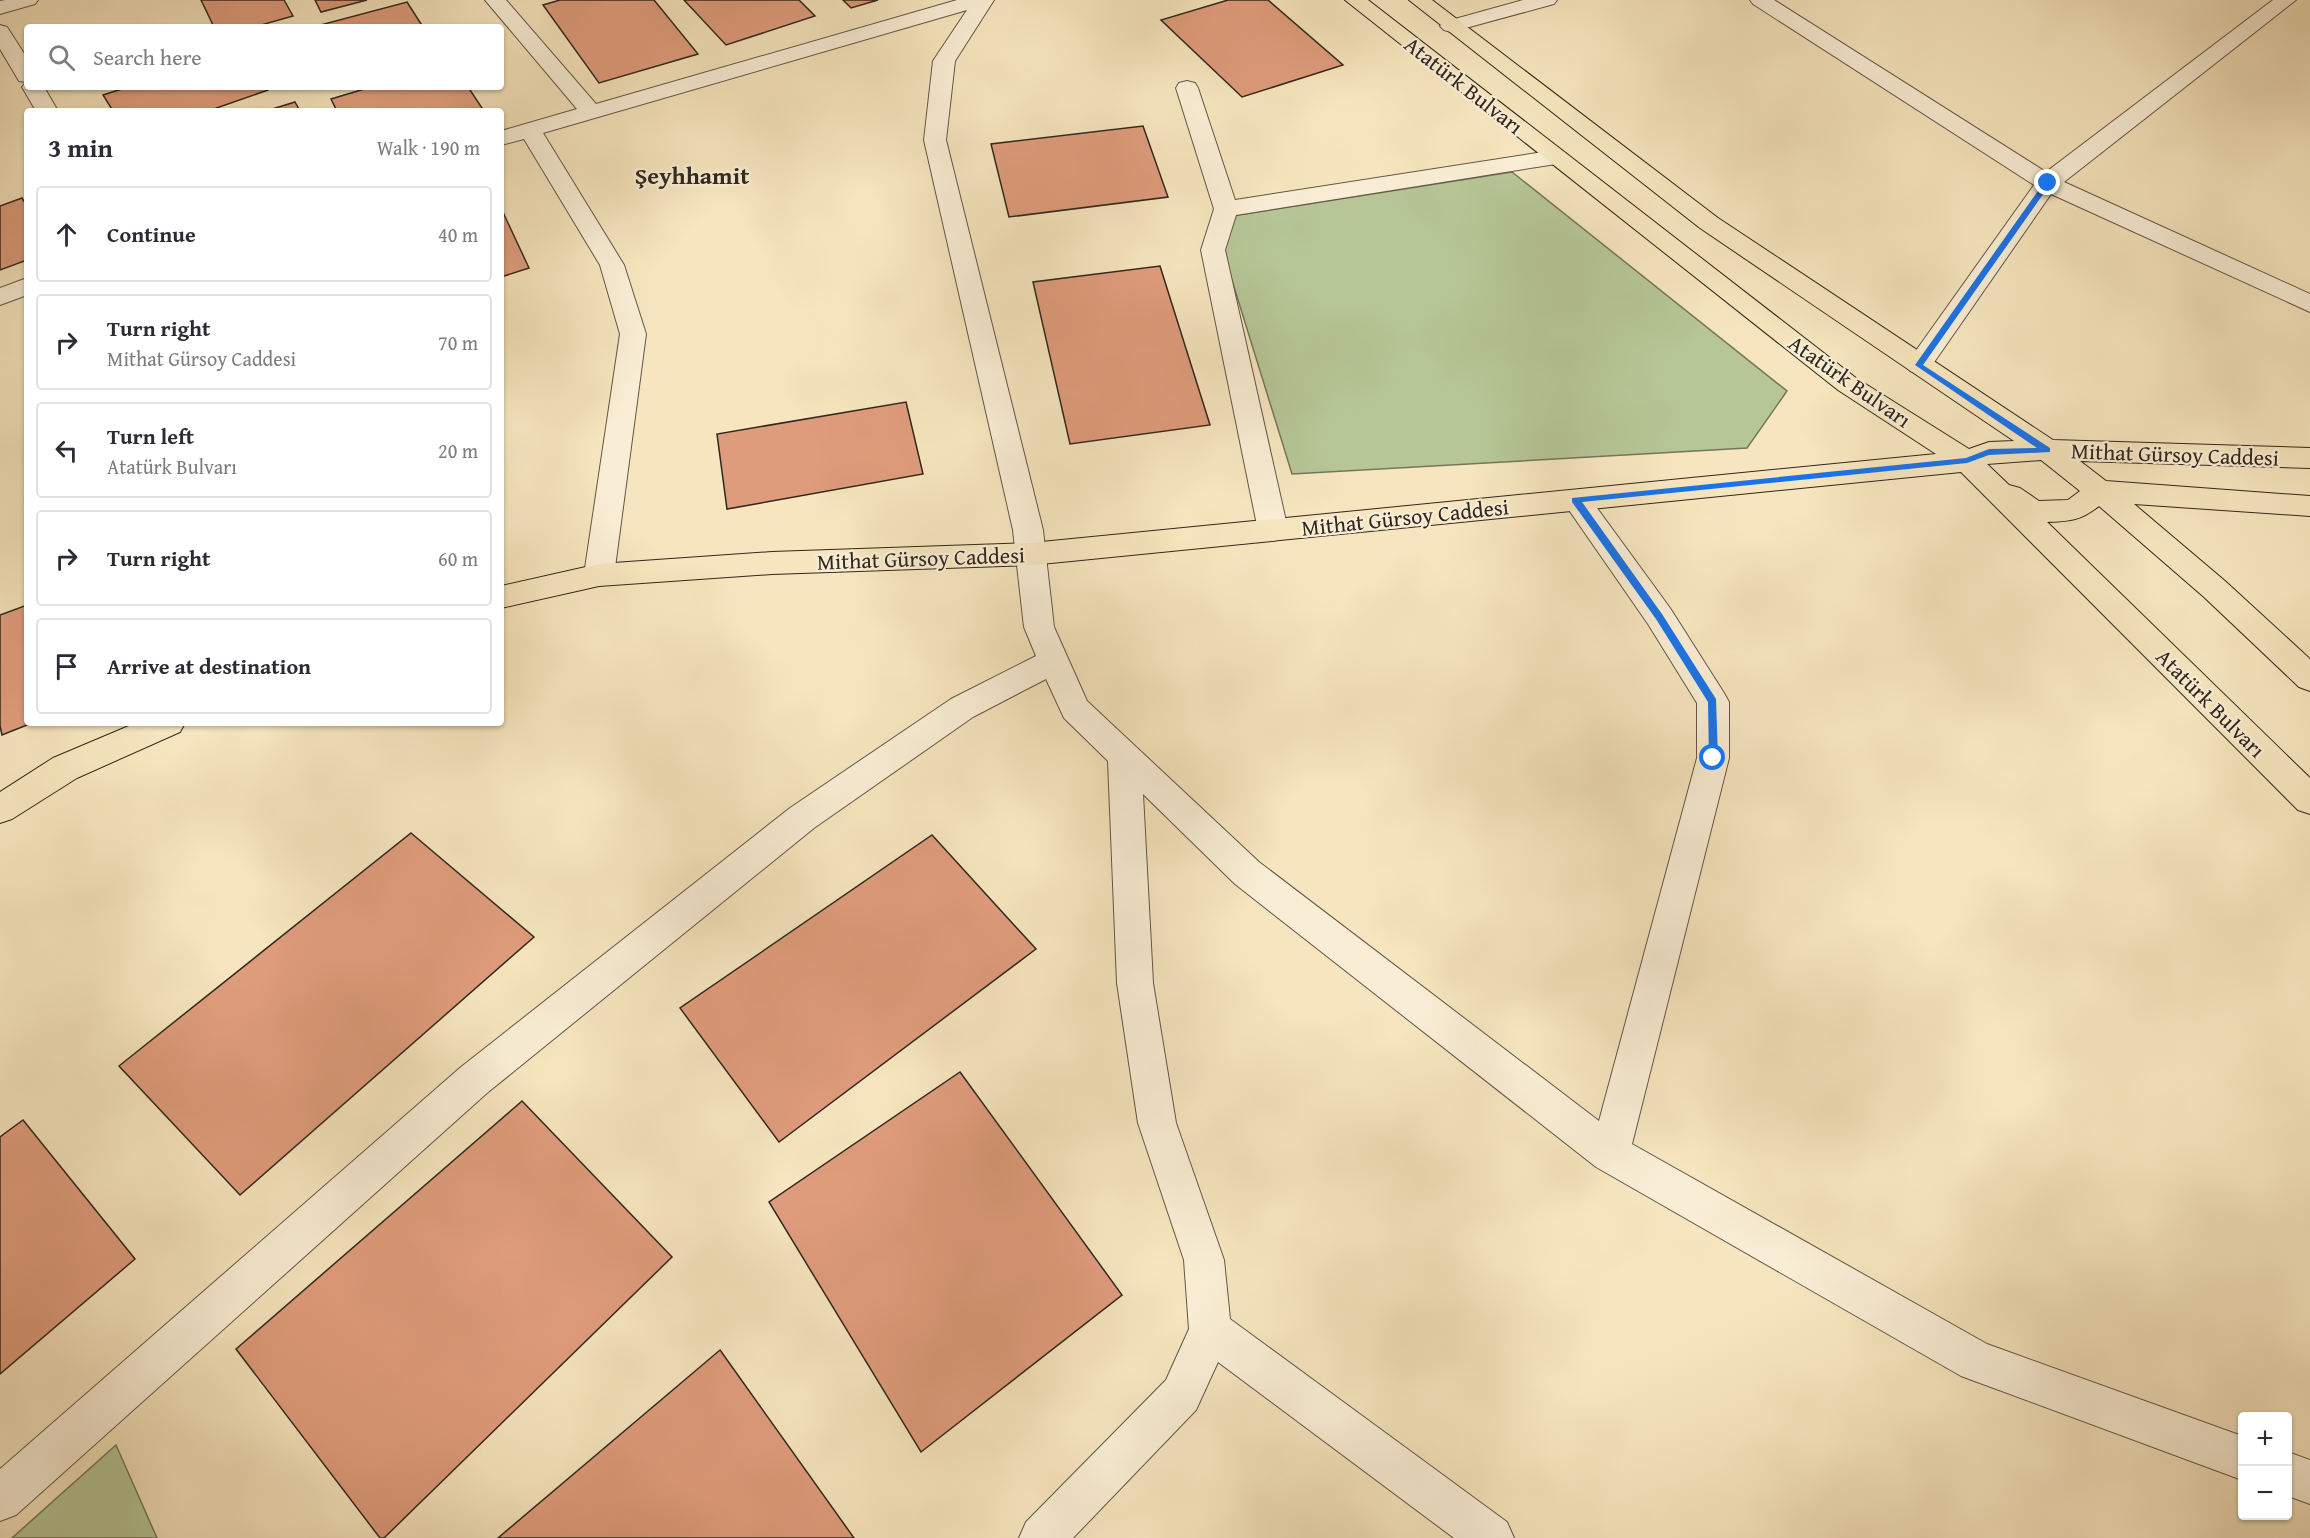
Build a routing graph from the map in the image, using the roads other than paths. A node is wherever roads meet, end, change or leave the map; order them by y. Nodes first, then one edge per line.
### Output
1 (28, 0) edge
2 (495, 0) edge
3 (982, 0) edge
4 (1355, 0) edge
5 (1419, 0) edge
6 (1547, 0) edge
7 (1760, 0) edge
8 (2286, 0) edge
9 (0, 8) edge
10 (1451, 27) junction
11 (0, 31) edge
12 (24, 71) edge
13 (1187, 88) dead end
14 (35, 90) edge
15 (45, 108) edge
16 (591, 112) junction
17 (530, 130) junction
18 (504, 137) edge
19 (1556, 157) junction
20 (2048, 183) junction
21 (1226, 209) junction
22 (24, 287) edge
23 (0, 297) edge
24 (2310, 304) edge
25 (1919, 365) junction
26 (2047, 450) junction
27 (2310, 458) edge
28 (1967, 460) junction
29 (2100, 491) junction
30 (1575, 500) junction
31 (2310, 506) edge
32 (1273, 530) junction
33 (1031, 554) junction
34 (599, 575) junction
35 (504, 596) edge
36 (1054, 661) junction
37 (2310, 678) edge
38 (162, 726) edge
39 (1124, 756) junction
40 (2310, 800) edge
41 (0, 809) edge
42 (1610, 1153) junction
43 (1210, 1330) junction
44 (2238, 1457) edge
45 (2292, 1475) edge
46 (2310, 1482) edge
47 (0, 1499) edge
48 (1042, 1538) edge
49 (1491, 1538) edge

1 - 9 street
2 - 16 street
3 - 16 street
3 - 33 street
4 - 19 main road, Atatürk Bulvarı
5 - 10 main road, Atatürk Bulvarı
6 - 10 street
7 - 20 street
8 - 20 street
10 - 25 main road, Atatürk Bulvarı
11 - 12 street
13 - 21 street
14 - 15 street
16 - 17 street
17 - 18 street
17 - 34 street
19 - 21 street
19 - 28 main road, Atatürk Bulvarı
20 - 24 street
20 - 25 street
21 - 32 street
22 - 23 street
25 - 26 main road, Atatürk Bulvarı
26 - 27 main road, Mithat Gürsoy Caddesi
26 - 28 main road, Mithat Gürsoy Caddesi
26 - 29 main road, Atatürk Bulvarı
28 - 29 main road
28 - 30 main road, Mithat Gürsoy Caddesi
28 - 40 main road, Atatürk Bulvarı
29 - 31 main road, Mithat Gürsoy Caddesi
29 - 37 main road, Atatürk Bulvarı
30 - 32 main road, Mithat Gürsoy Caddesi
30 - 42 street
32 - 33 main road, Mithat Gürsoy Caddesi
33 - 34 main road, Mithat Gürsoy Caddesi
33 - 36 street
34 - 35 main road, Mithat Gürsoy Caddesi
36 - 39 street
36 - 47 street
38 - 41 main road
39 - 42 street
39 - 43 street
42 - 44 street
43 - 48 street
43 - 49 street
45 - 46 street

